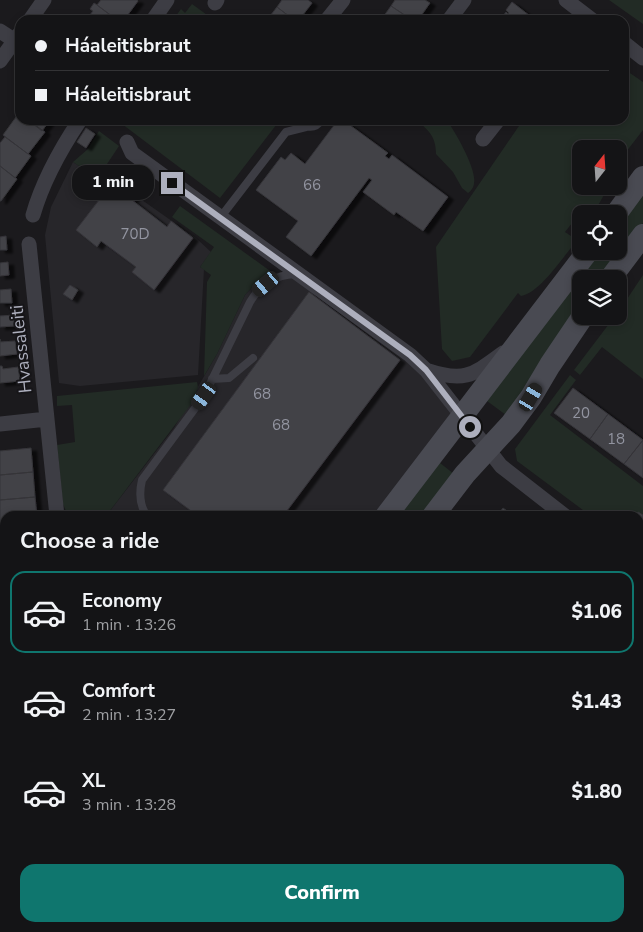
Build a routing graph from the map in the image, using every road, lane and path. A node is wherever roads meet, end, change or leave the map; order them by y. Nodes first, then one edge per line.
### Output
1 (44, 0) edge
2 (167, 0) edge
3 (343, 0) edge
4 (464, 0) edge
5 (566, 0) edge
6 (34, 15) edge
7 (156, 15) edge
8 (331, 15) edge
9 (453, 15) edge
10 (576, 15) edge
11 (0, 30) edge
12 (15, 38) edge
13 (15, 42) edge
14 (629, 47) edge
15 (643, 58) edge
16 (0, 60) edge
17 (77, 125) edge
18 (303, 125) edge
19 (318, 125) edge
20 (494, 125) edge
21 (306, 127) junction
22 (484, 140) dead end
23 (127, 142) dead end
24 (643, 177) edge
25 (623, 205) edge
26 (33, 215) dead end
27 (220, 218) junction
28 (643, 234) edge
29 (29, 244) dead end
30 (581, 260) edge
31 (617, 270) edge
32 (298, 274) junction
33 (577, 325) edge
34 (518, 341) junction
35 (253, 358) dead end
36 (426, 370) junction
37 (212, 379) junction
38 (461, 416) junction
39 (47, 419) junction
40 (0, 424) edge
41 (488, 449) junction
42 (56, 511) edge
43 (144, 511) edge
44 (390, 511) edge
45 (437, 511) edge
46 (559, 511) edge

1 - 6 street
2 - 7 street
3 - 8 street
4 - 9 street
5 - 10 street
11 - 12 street
13 - 16 street
14 - 15 street
17 - 26 street
18 - 21 lane
19 - 21 lane
20 - 22 street
21 - 27 lane
23 - 27 street
24 - 25 main road
27 - 32 street
28 - 31 main road
29 - 39 street, Hvassaleiti
30 - 34 main road
32 - 36 street
32 - 37 lane
33 - 41 main road
34 - 36 street
34 - 38 main road
35 - 37 lane
36 - 38 street
37 - 43 lane
38 - 41 street
38 - 44 main road
39 - 40 street
39 - 42 street, Hvassaleiti
41 - 45 main road
41 - 46 street

